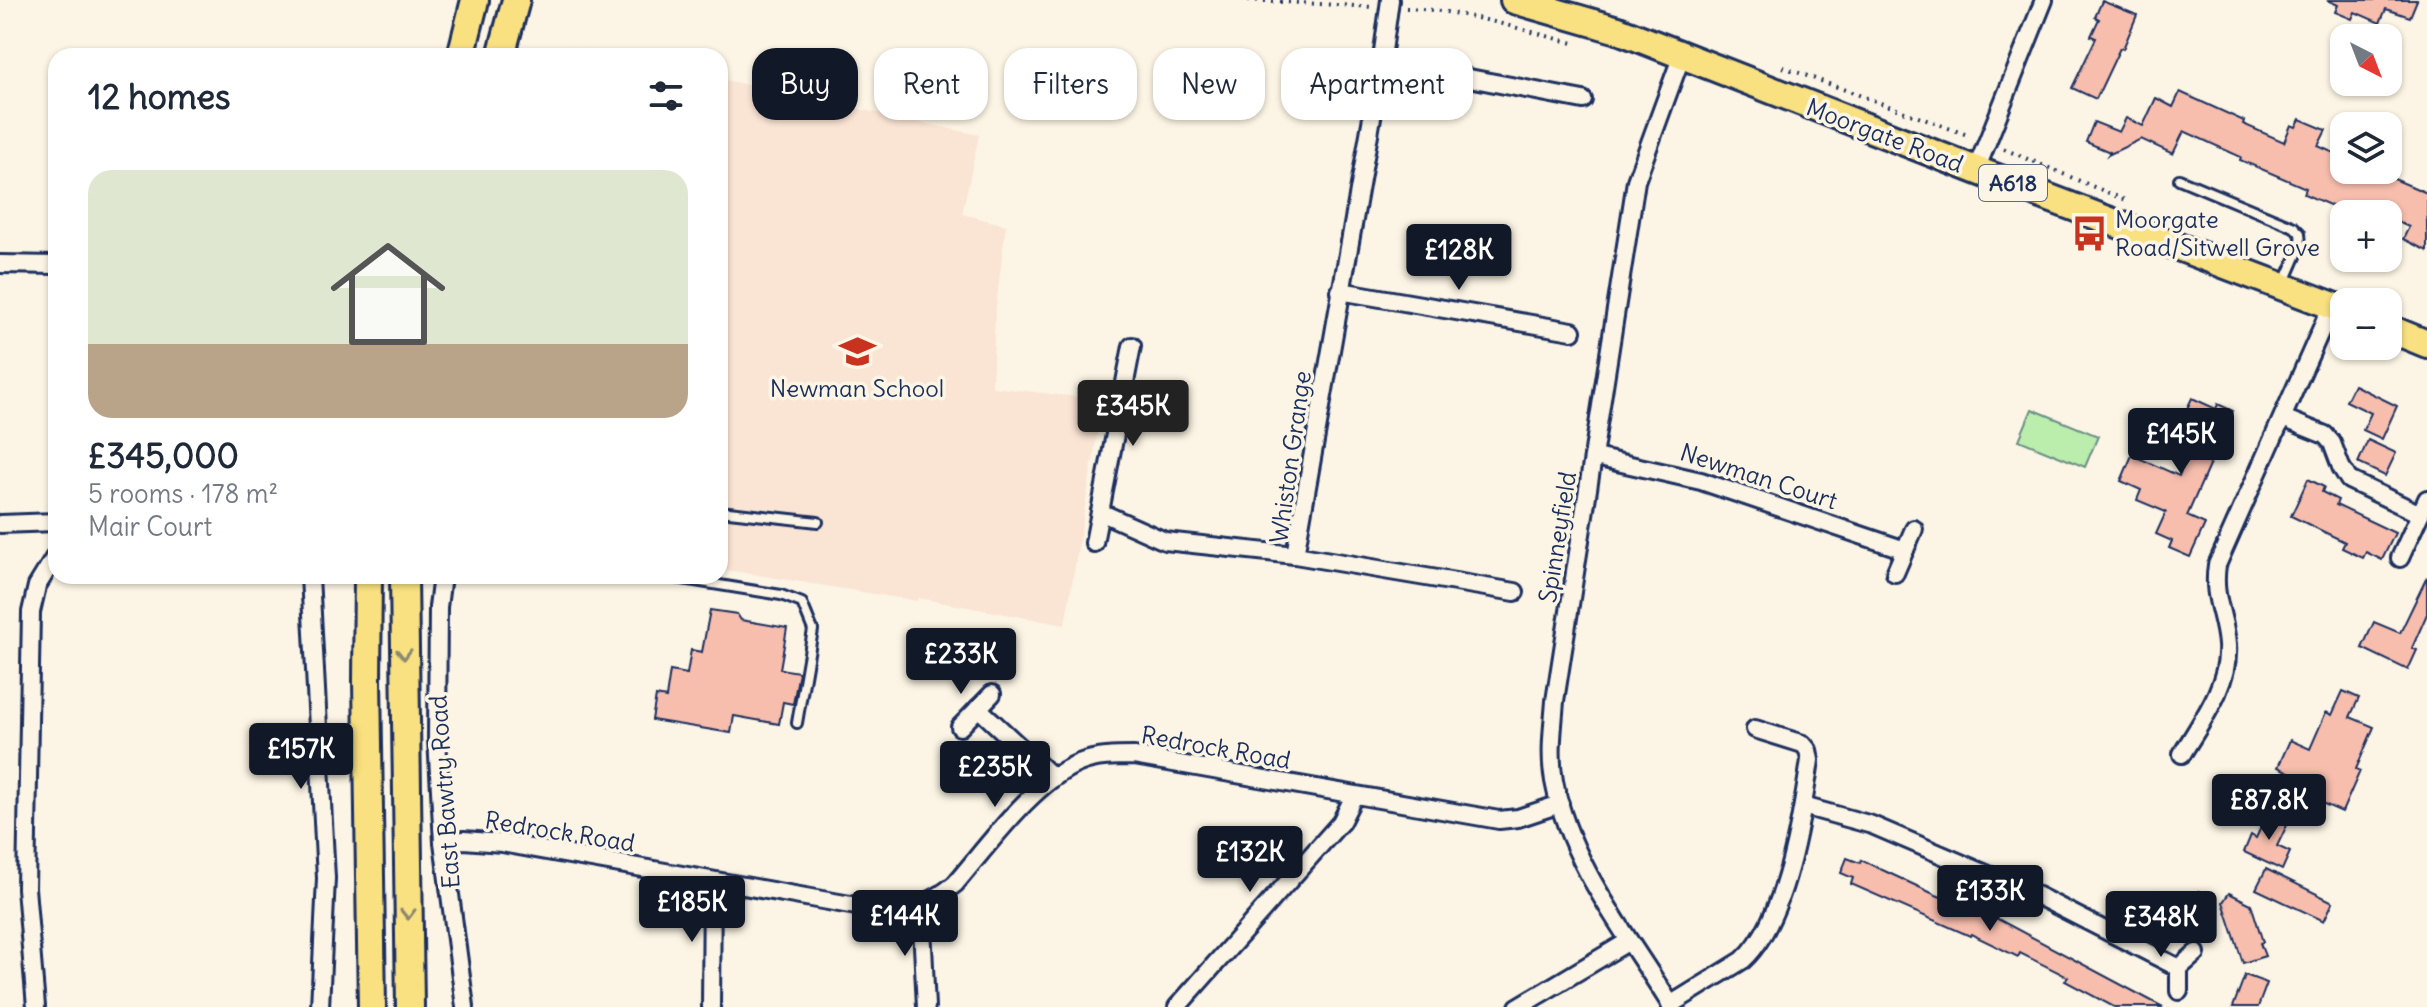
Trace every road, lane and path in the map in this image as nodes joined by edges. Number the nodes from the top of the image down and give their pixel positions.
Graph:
1 (475, 0) edge
2 (516, 0) edge
3 (1248, 0) edge
4 (1514, 0) edge
5 (2044, 0) edge
6 (1390, 4) edge
7 (1585, 46) dead end
8 (463, 48) edge
9 (503, 48) edge
10 (1384, 48) edge
11 (1682, 55) junction
12 (1473, 79) edge
13 (1583, 100) dead end
14 (1371, 120) edge
15 (1976, 170) junction
16 (2179, 179) dead end
17 (0, 264) edge
18 (48, 265) edge
19 (2283, 286) junction
20 (1340, 291) junction
21 (2330, 305) edge
22 (2330, 324) edge
23 (1572, 331) dead end
24 (2402, 334) edge
25 (2427, 344) edge
26 (1132, 346) dead end
27 (2283, 418) junction
28 (1595, 457) junction
29 (2424, 506) edge
30 (728, 512) edge
31 (1100, 512) junction
32 (48, 522) edge
33 (818, 522) dead end
34 (0, 524) edge
35 (1914, 529) dead end
36 (1094, 543) dead end
37 (1905, 550) junction
38 (1295, 555) junction
39 (2400, 558) dead end
40 (48, 568) edge
41 (1895, 573) dead end
42 (310, 584) edge
43 (368, 584) edge
44 (404, 584) edge
45 (441, 584) edge
46 (713, 584) edge
47 (1515, 592) dead end
48 (992, 694) dead end
49 (978, 708) junction
50 (797, 723) dead end
51 (960, 727) dead end
52 (1755, 729) dead end
53 (2182, 754) dead end
54 (1052, 777) junction
55 (1354, 796) junction
56 (1560, 804) junction
57 (1803, 806) junction
58 (443, 842) junction
59 (712, 881) junction
60 (921, 906) junction
61 (1629, 941) junction
62 (2196, 953) dead end
63 (2179, 968) junction
64 (2179, 991) dead end
65 (1671, 1006) edge
66 (36, 1007) edge
67 (320, 1007) edge
68 (372, 1007) edge
69 (410, 1007) edge
70 (465, 1007) edge
71 (711, 1007) edge
72 (926, 1007) edge
73 (1177, 1007) edge
74 (1518, 1007) edge

1 - 8 main road
2 - 9 main road
3 - 6 path
4 - 11 main road, Moorgate Road / A618
5 - 15 street
6 - 7 path
6 - 10 street, Whiston Grange
11 - 15 main road, Moorgate Road / A618
11 - 28 street, Spinneyfield
12 - 13 street
14 - 20 street, Whiston Grange
15 - 19 main road, Moorgate Road / A618
16 - 19 lane
17 - 18 street
19 - 21 main road, Moorgate Road / A618
20 - 23 street
20 - 38 street, Whiston Grange
22 - 27 street
24 - 25 main road
26 - 31 street
27 - 29 street
27 - 53 street
28 - 37 street, Newman Court
28 - 56 street, Spinneyfield
29 - 39 street
30 - 33 lane
31 - 36 street
31 - 38 street
32 - 34 street
35 - 37 street
37 - 41 street
38 - 47 street, Whiston Grange
40 - 66 street
42 - 67 street
43 - 68 main road
44 -> 69 main road, East Bawtry Road
45 - 58 street, East Bawtry Road
46 - 50 lane
48 - 49 street
49 - 51 street
49 - 54 street
52 - 57 street
54 - 55 street, Redrock Road
54 - 60 street, Redrock Road
55 - 56 street, Redrock Road
55 - 73 street
56 - 61 street, Spinneyfield
57 - 63 street
57 - 65 street
58 - 59 street, Redrock Road
58 - 70 street, East Bawtry Road
59 - 60 street, Redrock Road
59 - 71 street
60 - 72 street
61 - 65 street, Spinneyfield
61 - 74 street
62 - 63 street
63 - 64 street

